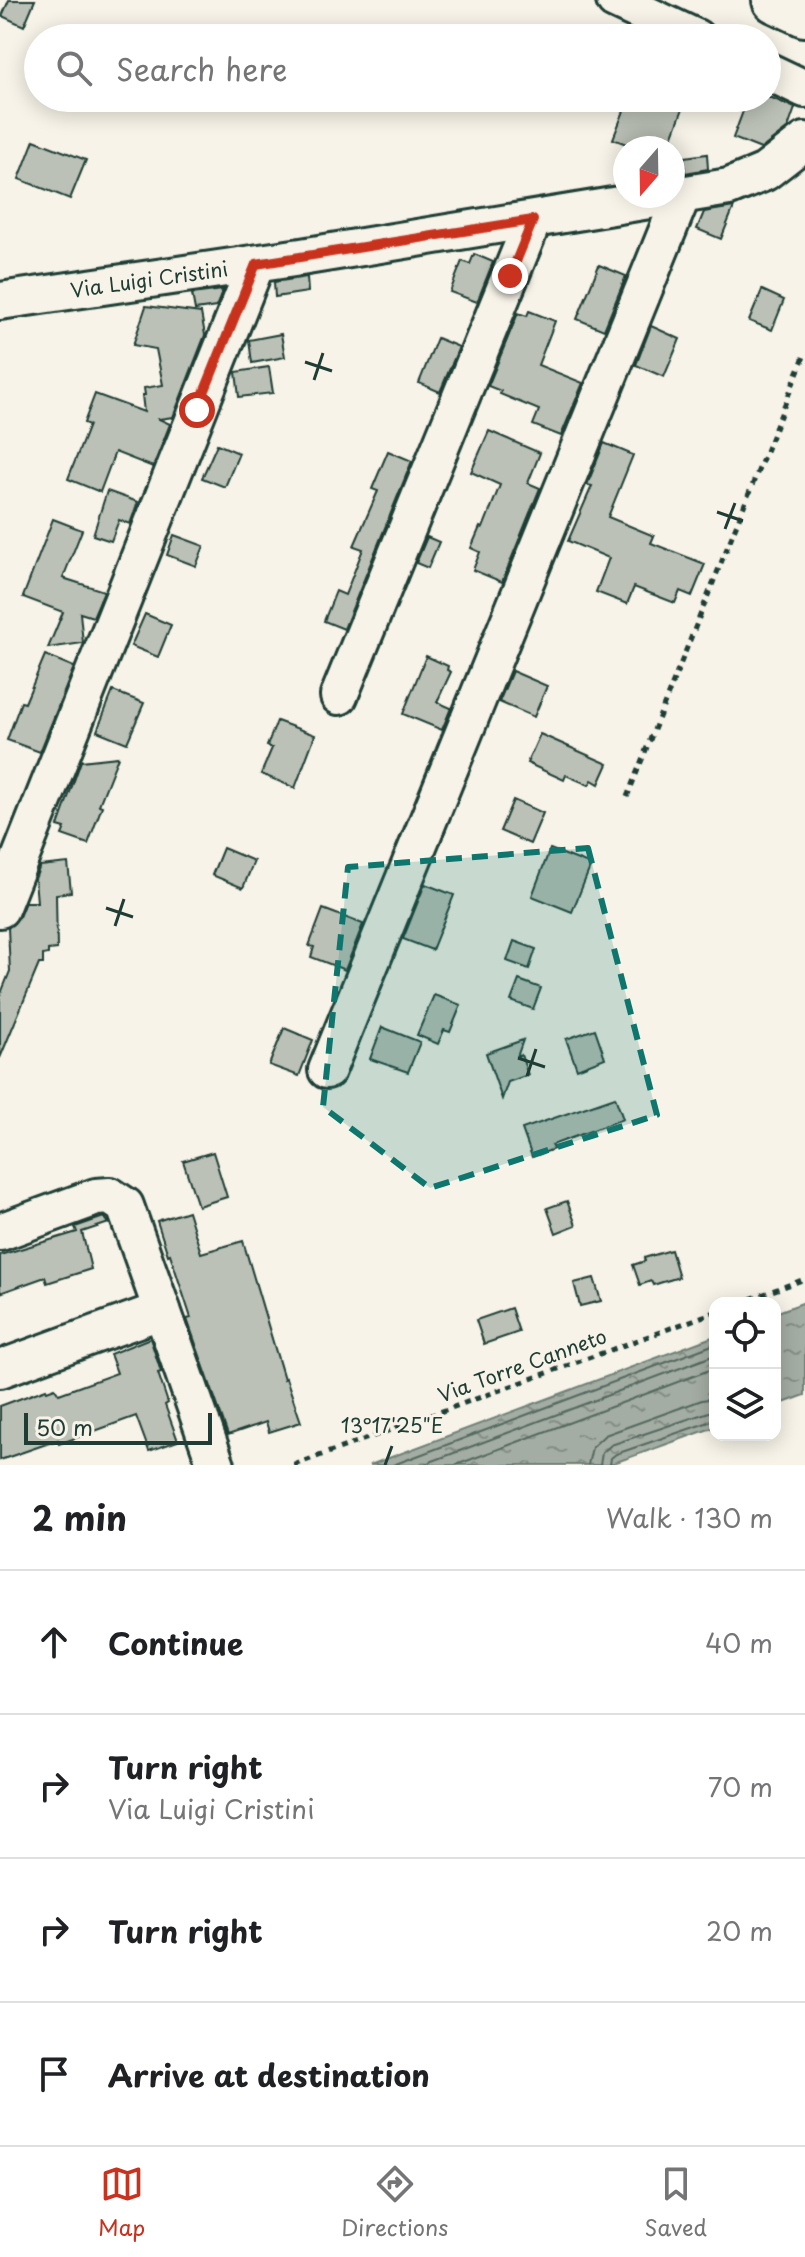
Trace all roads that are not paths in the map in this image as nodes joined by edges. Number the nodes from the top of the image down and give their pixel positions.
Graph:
1 (615, 0) edge
2 (775, 0) edge
3 (805, 14) edge
4 (666, 24) edge
5 (781, 78) edge
6 (805, 89) edge
7 (805, 141) edge
8 (685, 194) edge
9 (613, 207) edge
10 (677, 208) edge
11 (533, 220) junction
12 (256, 264) junction
13 (0, 301) edge
14 (339, 696) dead end
15 (0, 909) edge
16 (327, 1070) dead end
17 (0, 1232) edge
18 (162, 1310) junction
19 (0, 1369) edge
20 (216, 1465) edge

1 - 4 street
2 - 3 main road
5 - 6 street
7 - 8 street, Via Luigi Cristini
9 - 11 street, Via Luigi Cristini
10 - 16 street
11 - 12 street, Via Luigi Cristini
11 - 14 street
12 - 13 street, Via Luigi Cristini
12 - 15 street
17 - 18 street
18 - 19 street
18 - 20 street

